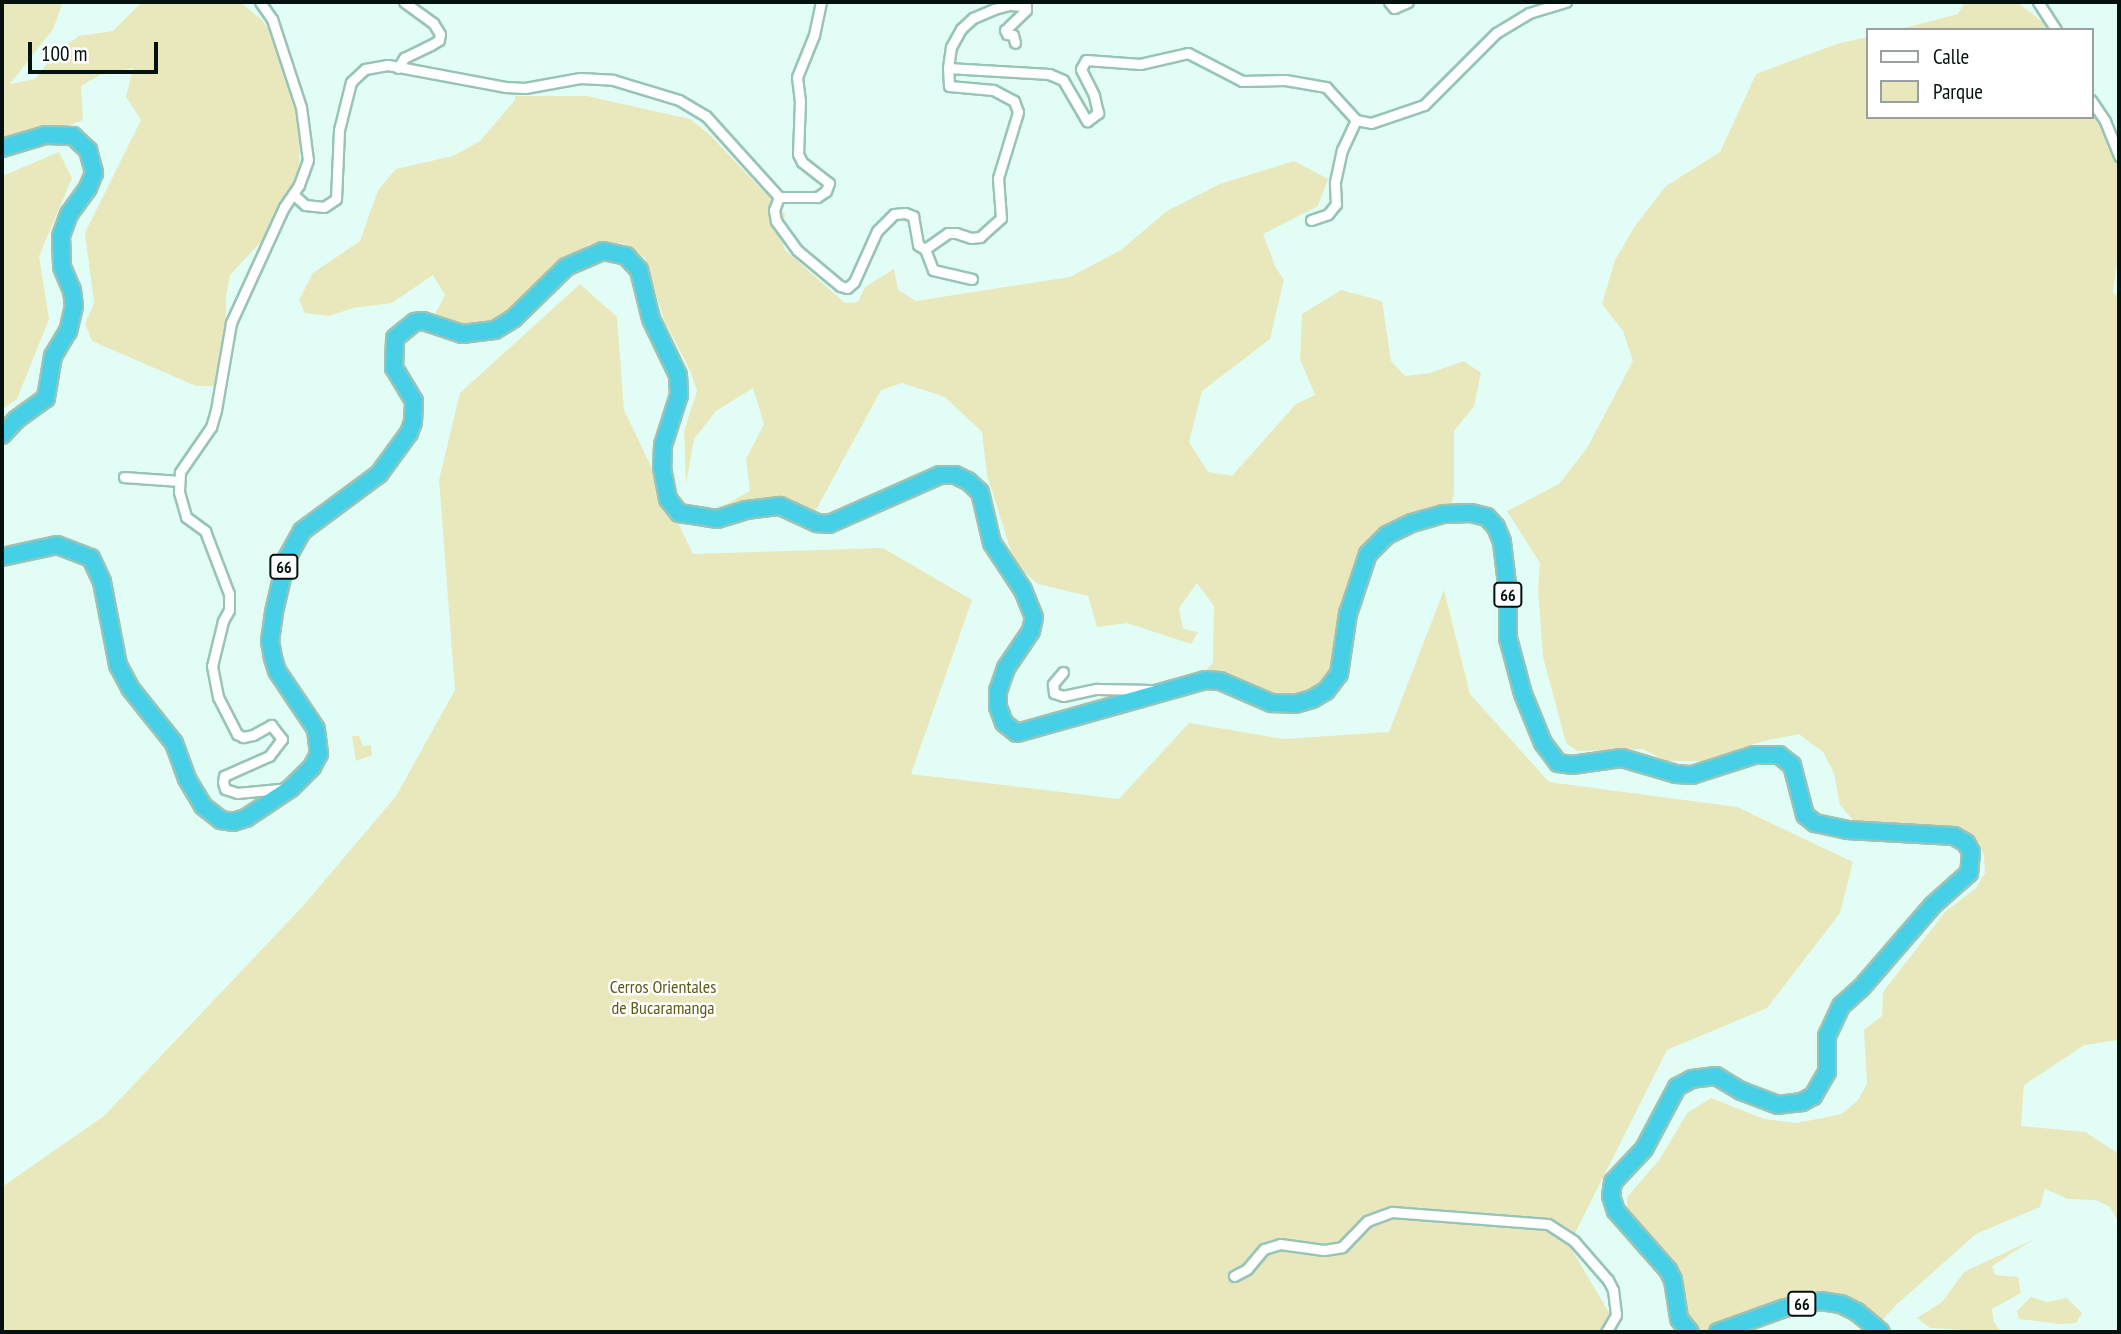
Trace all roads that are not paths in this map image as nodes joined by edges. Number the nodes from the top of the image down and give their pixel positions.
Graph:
1 (260, 2) edge
2 (404, 2) edge
3 (821, 2) edge
4 (1389, 2) edge
5 (1408, 2) edge
6 (1566, 2) edge
7 (2038, 2) edge
8 (2055, 28) edge
9 (1015, 43) dead end
10 (398, 68) junction
11 (948, 68) junction
12 (2093, 103) edge
13 (1356, 120) junction
14 (2, 148) edge
15 (2119, 156) edge
16 (294, 195) junction
17 (779, 197) junction
18 (1311, 220) dead end
19 (925, 249) junction
20 (972, 279) dead end
21 (2, 435) edge
22 (124, 477) dead end
23 (179, 481) junction
24 (2, 557) edge
25 (1063, 672) dead end
26 (1167, 690) junction
27 (291, 788) junction
28 (1234, 1276) dead end
29 (1687, 1331) edge
30 (1606, 1332) edge
31 (1718, 1332) edge
32 (1881, 1332) edge

1 - 16 street
2 - 10 street
3 - 17 street
4 - 5 street
6 - 13 street
7 - 8 street
9 - 11 street
10 - 16 street
10 - 17 street
11 - 13 street
11 - 19 street
12 - 15 street
13 - 18 street
14 - 21 highway
16 - 23 street
17 - 19 street
19 - 20 street
22 - 23 street
23 - 27 street
24 - 27 highway, 66
25 - 26 street
26 - 27 highway, 66
26 - 29 highway, 66
28 - 30 street
31 - 32 highway, 66

